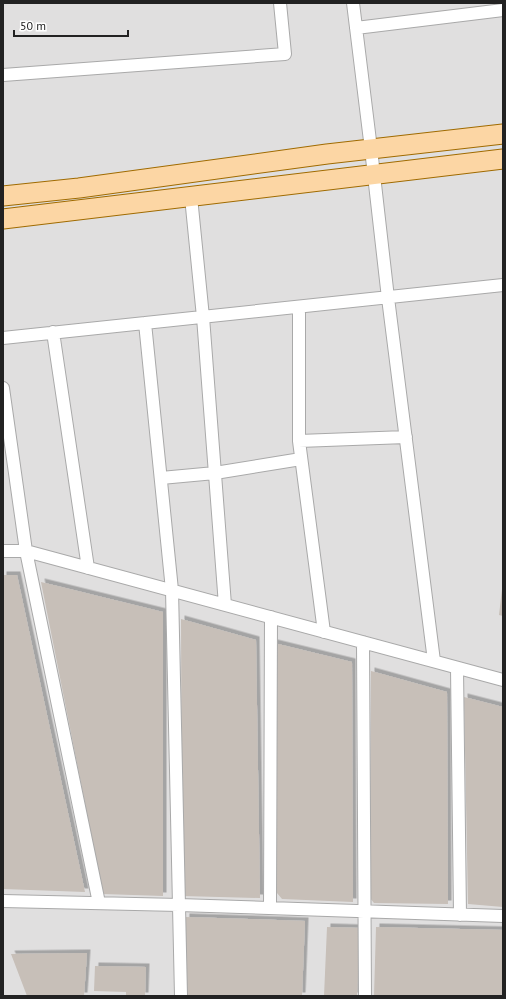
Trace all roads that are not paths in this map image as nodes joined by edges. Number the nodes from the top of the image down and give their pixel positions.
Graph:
1 (280, 3) edge
2 (353, 3) edge
3 (503, 10) edge
4 (356, 28) junction
5 (3, 75) edge
6 (503, 134) edge
7 (371, 149) junction
8 (503, 159) edge
9 (374, 174) junction
10 (3, 196) edge
11 (191, 197) junction
12 (3, 199) edge
13 (4, 219) edge
14 (503, 285) edge
15 (388, 298) junction
16 (299, 307) junction
17 (203, 317) junction
18 (145, 323) junction
19 (53, 332) junction
20 (3, 338) edge
21 (3, 388) edge
22 (406, 437) junction
23 (299, 441) junction
24 (302, 459) junction
25 (215, 473) junction
26 (161, 478) junction
27 (3, 551) edge
28 (26, 551) junction
29 (88, 568) junction
30 (172, 590) junction
31 (225, 605) junction
32 (271, 617) junction
33 (324, 632) junction
34 (363, 642) junction
35 (434, 661) junction
36 (457, 668) junction
37 (503, 680) edge
38 (3, 901) edge
39 (99, 903) junction
40 (179, 905) junction
41 (270, 908) junction
42 (365, 912) junction
43 (460, 915) junction
44 (503, 916) edge
45 (181, 996) edge
46 (365, 996) edge

1 - 5 street
2 - 4 street
3 - 4 street
4 - 7 street
6 - 7 main road
7 - 9 street
7 - 10 main road
8 - 9 main road
9 - 11 main road
9 - 15 street
11 - 13 main road
11 - 17 street
12 - 13 street
14 - 15 street
15 - 16 street
15 - 22 street
16 - 17 street
16 - 23 street
17 - 18 street
17 - 25 street
18 - 19 street
18 - 26 street
19 - 20 street
19 - 29 street
21 - 28 street
22 - 23 street
22 - 35 street
23 - 24 street
24 - 25 street
24 - 33 street
25 - 26 street
25 - 31 street
26 - 30 street
27 - 28 street
28 - 29 street
28 - 39 street
29 - 30 street
30 - 31 street
30 - 40 street
31 - 32 street
32 - 33 street
32 - 41 street
33 - 34 street
34 - 35 street
34 - 42 street
35 - 36 street
36 - 37 street
36 - 43 street
38 - 39 street
39 - 40 street
40 - 41 street
40 - 45 street
41 - 42 street
42 - 43 street
42 - 46 street
43 - 44 street

